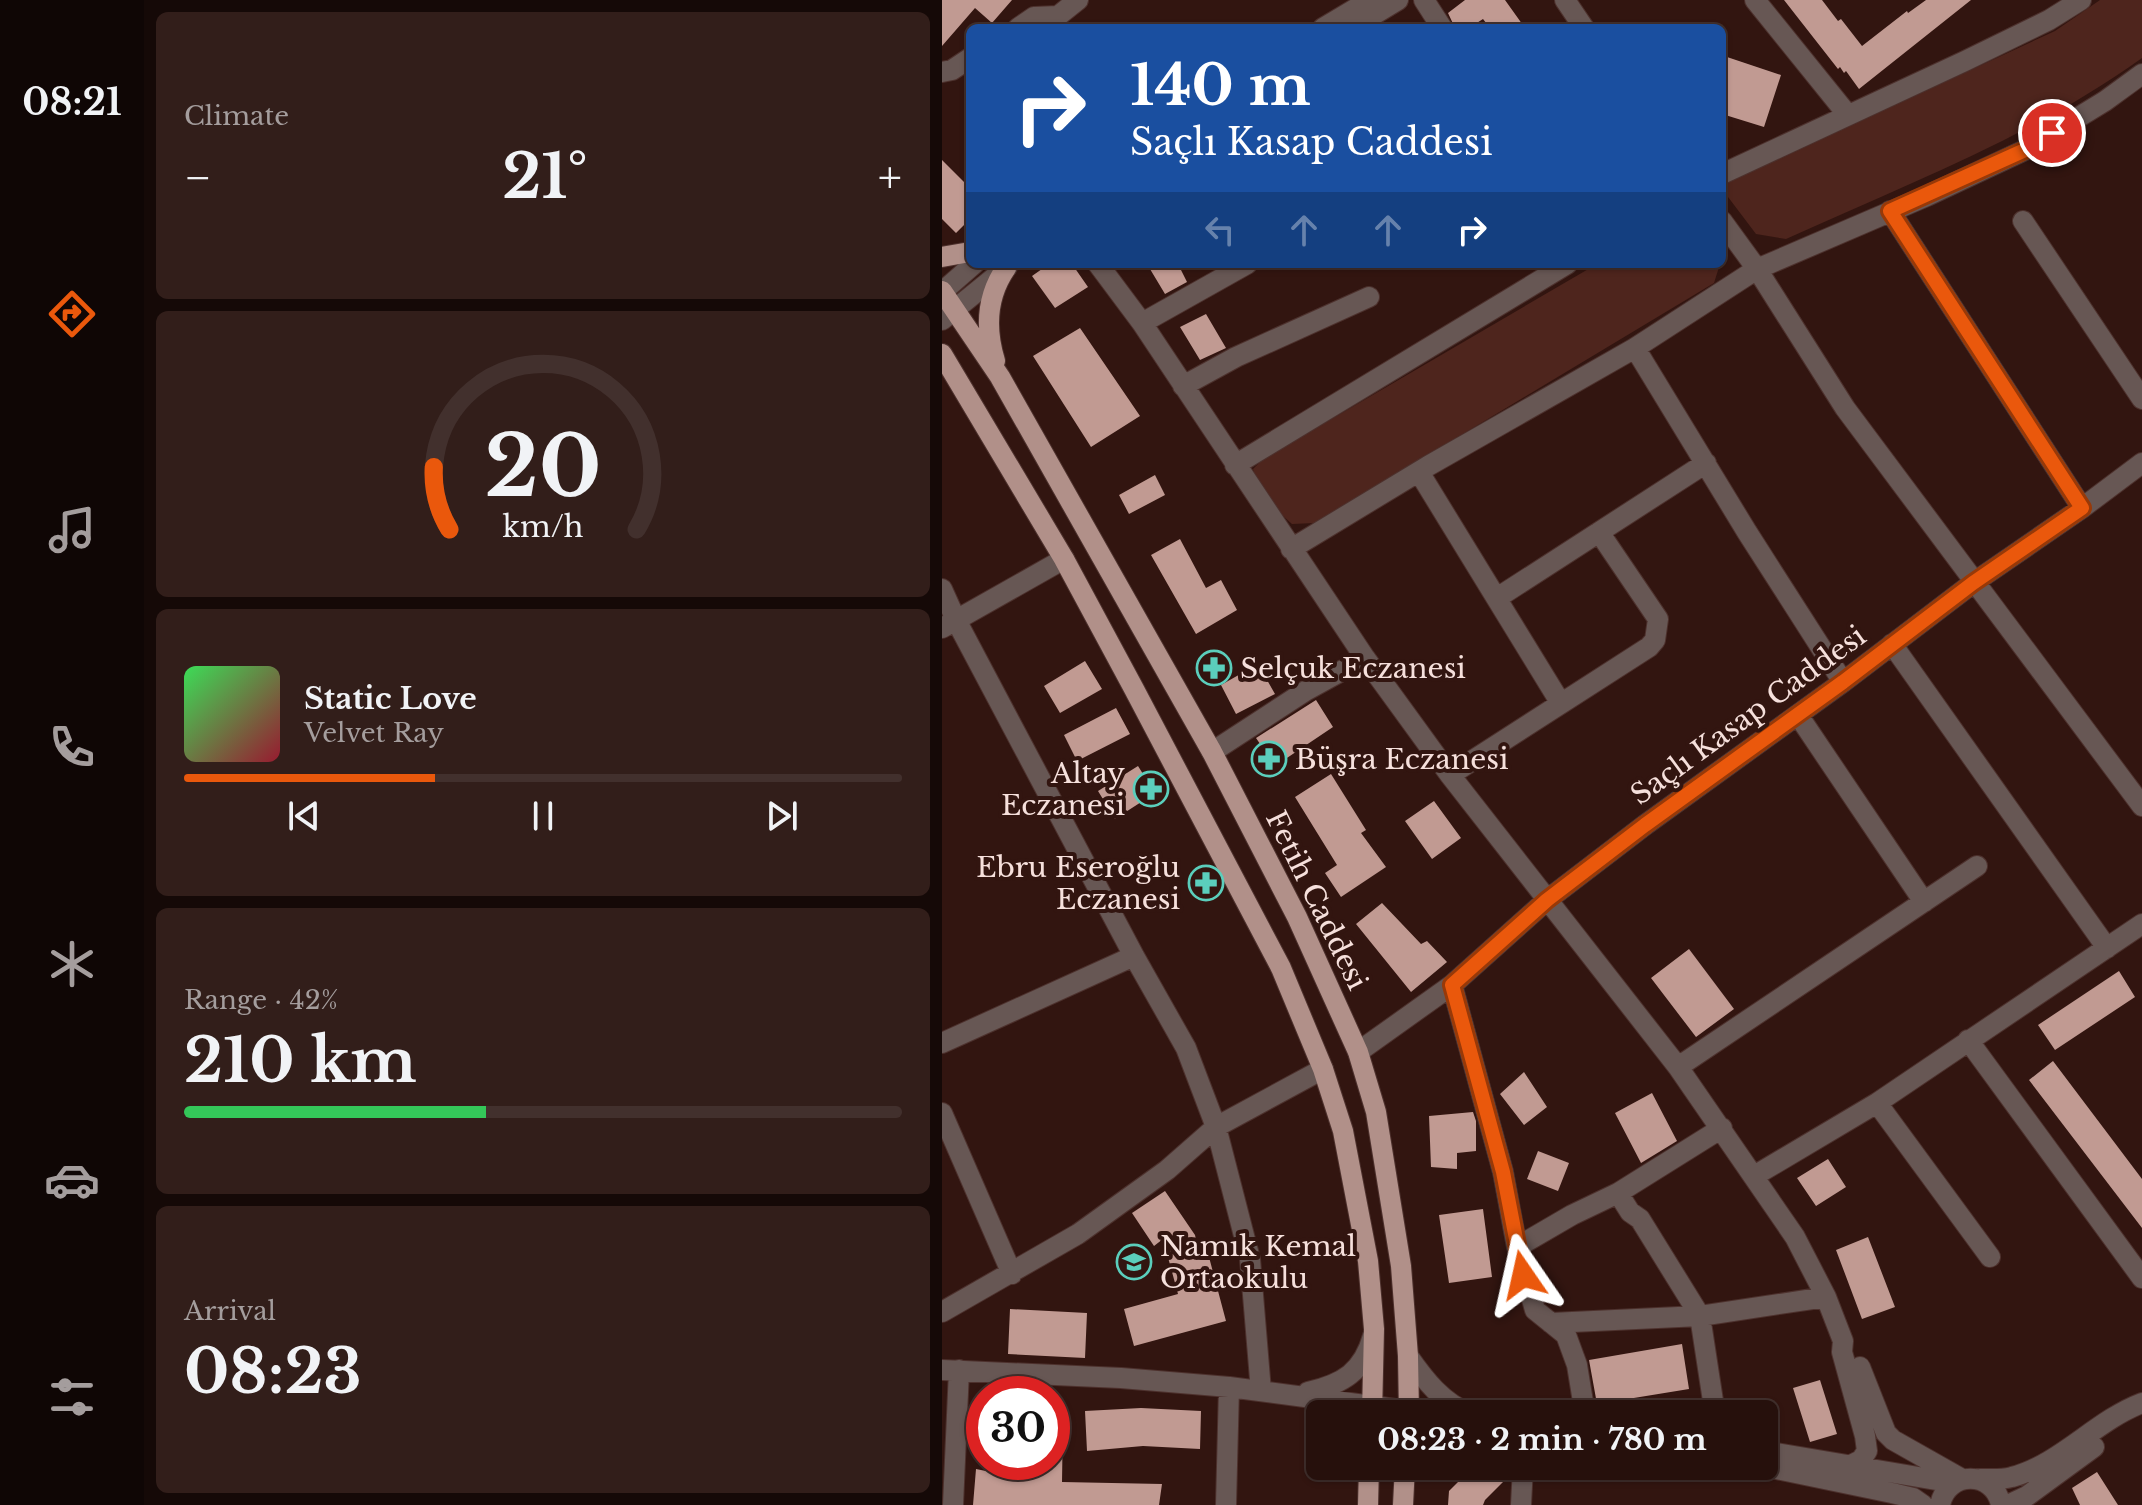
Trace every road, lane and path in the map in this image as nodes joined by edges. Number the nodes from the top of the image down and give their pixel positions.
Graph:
1 (1078, 0) edge
2 (1370, 0) edge
3 (1398, 0) edge
4 (1424, 0) edge
5 (1565, 0) edge
6 (1755, 0) edge
7 (2081, 0) edge
8 (1065, 22) edge
9 (1024, 24) edge
10 (1330, 24) edge
11 (1359, 24) edge
12 (1439, 24) edge
13 (1581, 24) edge
14 (966, 61) edge
15 (942, 72) edge
16 (2142, 74) edge
17 (1847, 114) junction
18 (1726, 172) edge
19 (1890, 211) junction
20 (2023, 221) dead end
21 (1726, 226) edge
22 (966, 253) edge
23 (942, 257) edge
24 (969, 268) edge
25 (1006, 268) edge
26 (1006, 268) edge
27 (1101, 268) edge
28 (1240, 268) edge
29 (1560, 268) edge
30 (1757, 269) junction
31 (942, 291) edge
32 (1369, 297) dead end
33 (949, 315) edge
34 (1142, 323) junction
35 (1635, 348) junction
36 (942, 354) edge
37 (942, 374) edge
38 (1000, 377) junction
39 (1183, 386) junction
40 (2142, 399) edge
41 (971, 402) junction
42 (1706, 463) junction
43 (2142, 463) edge
44 (1235, 465) junction
45 (1419, 472) junction
46 (2082, 508) junction
47 (1599, 532) junction
48 (1291, 549) junction
49 (1064, 559) junction
50 (1973, 583) junction
51 (942, 589) edge
52 (1497, 598) junction
53 (949, 624) edge
54 (1892, 644) junction
55 (1365, 658) junction
56 (1843, 682) junction
57 (1560, 702) junction
58 (1798, 715) junction
59 (1212, 752) junction
60 (1450, 775) junction
61 (2142, 806) edge
62 (1977, 866) dead end
63 (1547, 900) junction
64 (1924, 902) junction
65 (2142, 924) edge
66 (2107, 948) junction
67 (1134, 956) junction
68 (1452, 985) junction
69 (1968, 1040) junction
70 (942, 1043) edge
71 (1358, 1052) junction
72 (1678, 1067) junction
73 (1323, 1069) junction
74 (1877, 1103) junction
75 (942, 1113) edge
76 (1216, 1127) junction
77 (1722, 1128) junction
78 (1754, 1176) junction
79 (1618, 1193) junction
80 (1517, 1247) junction
81 (1990, 1257) dead end
82 (1012, 1274) junction
83 (2142, 1278) edge
84 (1826, 1297) junction
85 (942, 1312) edge
86 (1700, 1316) junction
87 (1551, 1323) junction
88 (1374, 1329) junction
89 (1843, 1341) junction
90 (1408, 1356) junction
91 (950, 1370) edge
92 (1229, 1387) junction
93 (1261, 1391) junction
94 (1297, 1395) junction
95 (1322, 1400) edge
96 (1372, 1400) edge
97 (1409, 1400) edge
98 (1448, 1400) edge
99 (1583, 1400) edge
100 (1713, 1400) edge
101 (1306, 1403) edge
102 (2142, 1404) edge
103 (1778, 1453) edge
104 (1851, 1465) junction
105 (1778, 1469) edge
106 (1363, 1480) edge
107 (1368, 1480) edge
108 (1522, 1480) edge
109 (1965, 1480) junction
110 (953, 1505) edge
111 (1226, 1505) edge
112 (1367, 1505) edge
113 (1521, 1505) edge
114 (1923, 1505) edge
115 (1940, 1505) edge
116 (2001, 1505) edge
117 (2008, 1505) edge

1 - 8 street
2 - 10 street
3 - 11 street
4 - 12 street
5 - 13 street
6 - 17 street
7 - 17 street
8 - 9 street
14 - 15 street
16 - 19 street
17 - 18 street
19 - 30 street
19 - 46 street
20 - 40 street
21 - 30 street
22 - 23 main road
24 - 31 street
25 - 33 street
26 - 38 main road
27 - 34 street
28 - 34 street
29 - 44 street
30 - 35 street
30 - 50 street
31 - 33 main road, Fetih Caddesi
32 - 39 street
33 - 38 main road, Fetih Caddesi
34 - 39 street
35 - 42 street
35 - 45 street
36 - 41 main road
37 - 41 main road
38 - 59 main road, Fetih Caddesi
39 - 44 street
41 - 49 main road
42 - 47 street
42 - 56 street
43 - 46 street, Saçlı Kasap Caddesi
44 - 48 street
45 - 48 street
45 - 52 street
46 - 50 street, Saçlı Kasap Caddesi
47 - 52 street
47 - 57 street
48 - 55 street
49 - 53 street
49 - 73 main road
50 - 54 street, Saçlı Kasap Caddesi
50 - 61 street
51 - 53 street
52 - 57 street
53 - 67 street
54 - 56 street, Saçlı Kasap Caddesi
54 - 66 street
55 - 59 street
55 - 60 street
56 - 58 street, Saçlı Kasap Caddesi
57 - 60 street
58 - 63 street, Saçlı Kasap Caddesi
58 - 64 street
59 - 71 main road, Fetih Caddesi
60 - 63 street
62 - 64 street
63 - 68 street, Saçlı Kasap Caddesi
63 - 72 street
64 - 72 street
65 - 66 street
66 - 69 street
67 - 70 street
67 - 76 street
68 - 71 street, Saçlı Kasap Caddesi
68 - 80 street
69 - 74 street
69 - 83 street
71 - 90 main road, Fetih Caddesi
72 - 77 street
73 - 76 street
73 - 88 main road
74 - 78 street
74 - 81 street
75 - 82 street
76 - 82 street
76 - 93 street
77 - 78 street
77 - 79 street
78 - 84 street
79 - 80 street
79 - 86 street
80 - 87 street
82 - 85 street
84 - 86 street
84 - 89 street
86 - 87 street
86 - 100 street
87 - 99 street
88 - 94 street
88 - 96 main road
89 - 104 street
89 - 109 street
90 - 97 main road, Fetih Caddesi
90 - 98 street
91 - 92 street
91 - 110 street
92 - 93 street
92 - 111 street
93 - 94 street
94 - 95 street
94 - 101 street
102 - 109 street
102 - 117 street
103 - 104 street
104 - 109 street
105 - 114 street
106 - 112 street
107 - 112 main road
108 - 113 street
109 - 115 street
109 - 116 street

